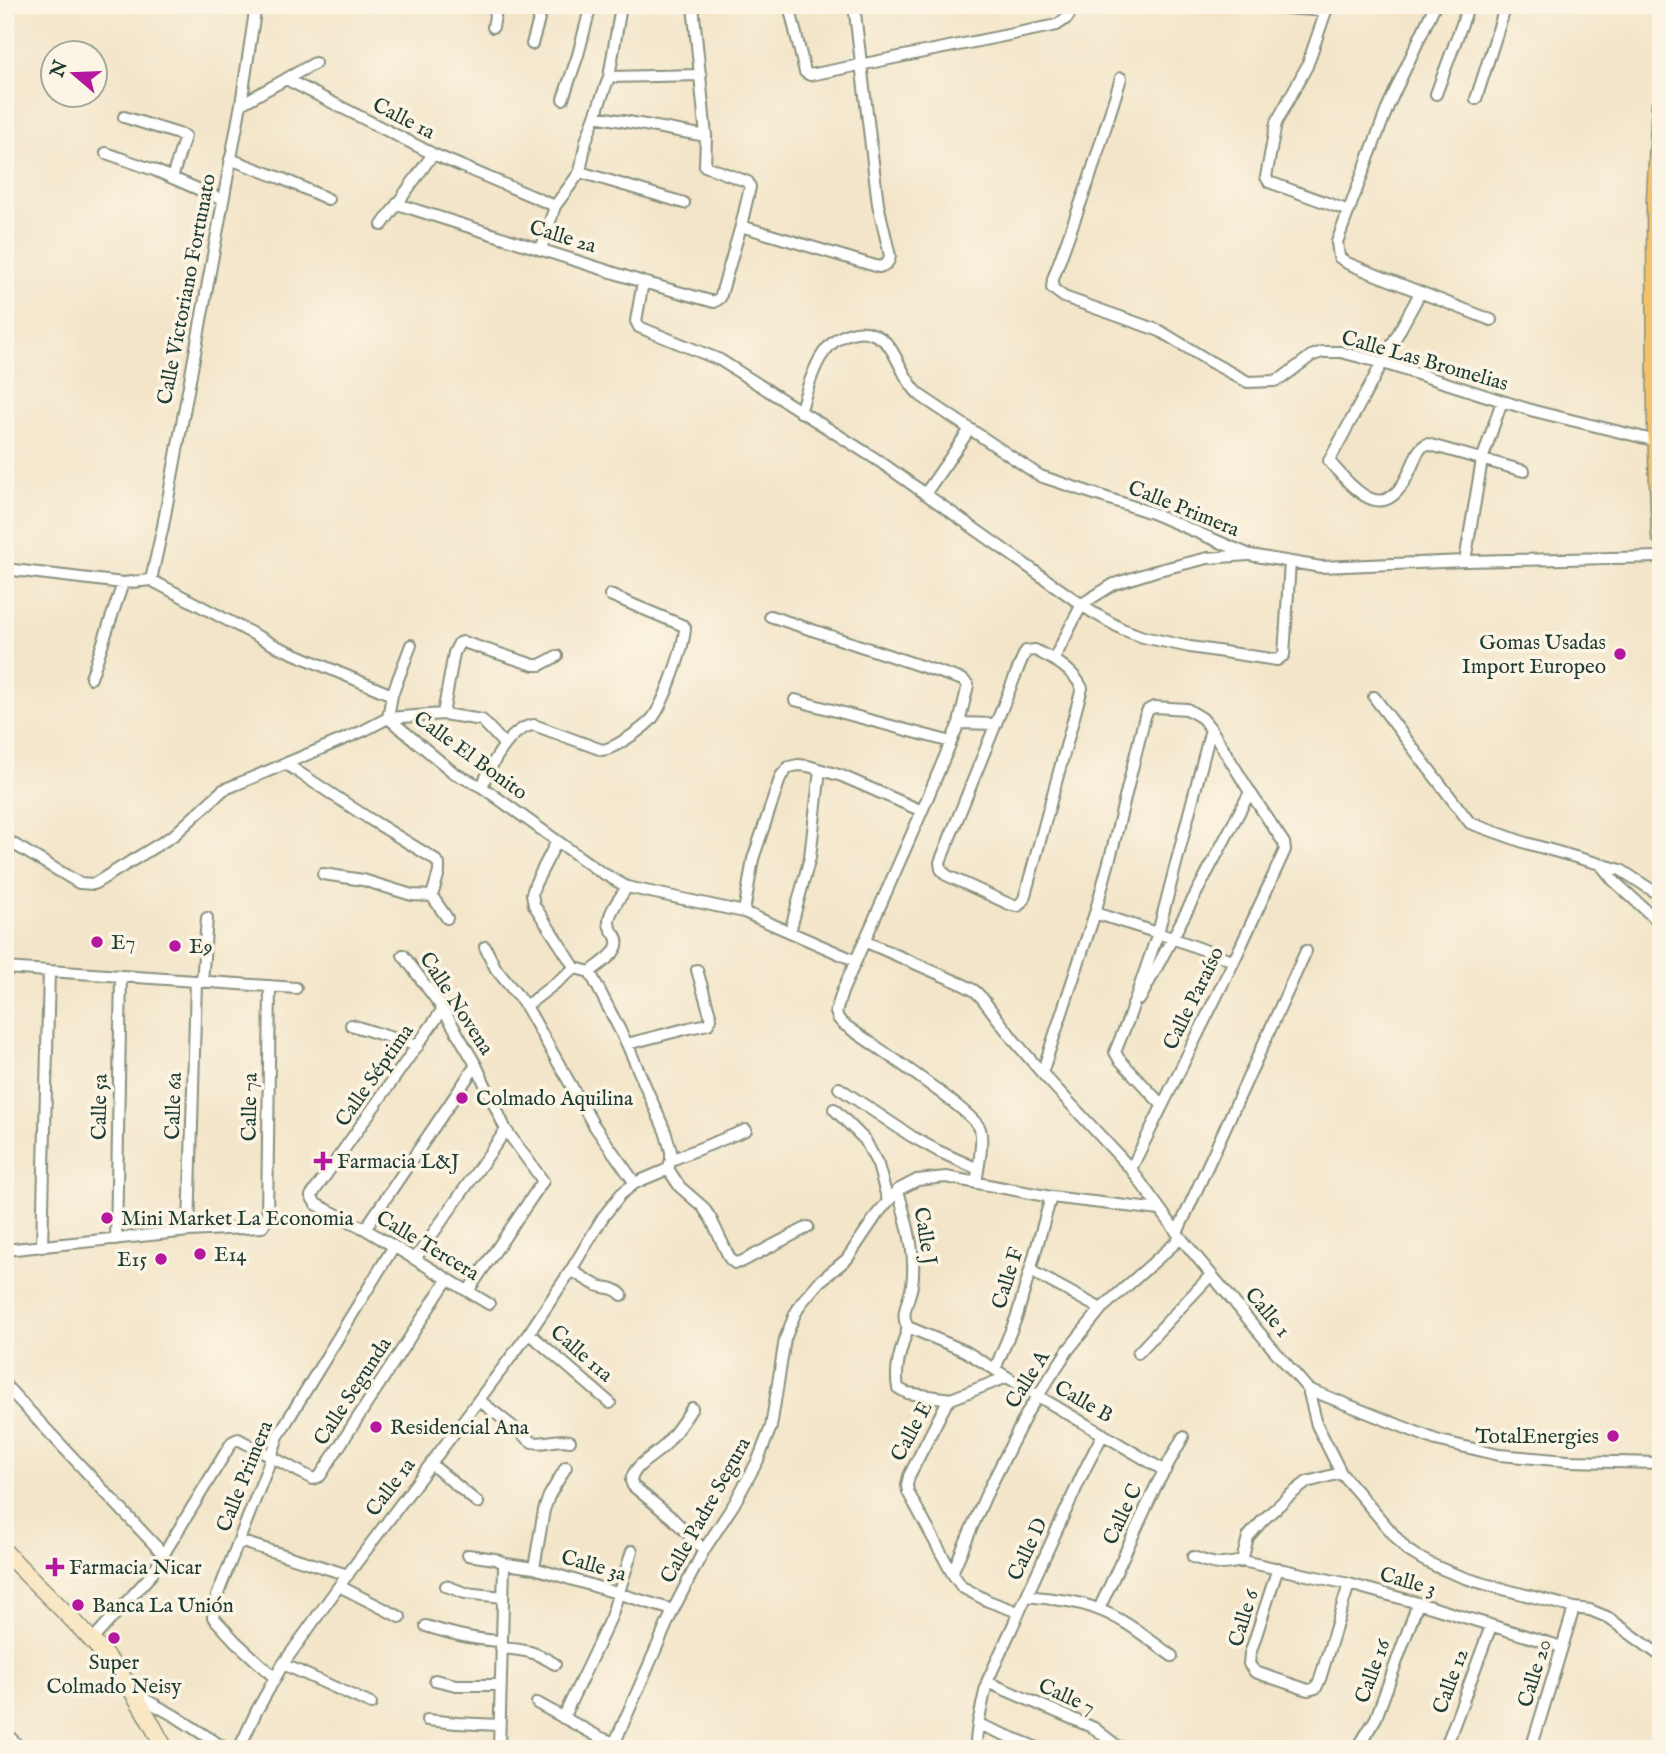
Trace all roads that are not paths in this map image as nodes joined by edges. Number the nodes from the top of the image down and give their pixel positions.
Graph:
1 (257, 5) edge
2 (497, 5) edge
3 (543, 5) edge
4 (591, 5) edge
5 (694, 5) edge
6 (789, 5) edge
7 (854, 5) edge
8 (1075, 5) edge
9 (1246, 5) edge
10 (1435, 5) edge
11 (1469, 5) edge
12 (1506, 5) edge
13 (617, 6) edge
14 (1329, 8) edge
15 (493, 27) dead end
16 (532, 44) dead end
17 (315, 63) dead end
18 (862, 64) junction
19 (701, 75) junction
20 (609, 77) junction
21 (1122, 78) dead end
22 (286, 79) junction
23 (1436, 94) dead end
24 (563, 99) dead end
25 (1476, 99) dead end
26 (241, 104) junction
27 (1661, 104) edge
28 (595, 116) junction
29 (124, 117) dead end
30 (706, 135) junction
31 (106, 153) dead end
32 (433, 154) junction
33 (230, 159) junction
34 (580, 172) junction
35 (172, 178) junction
36 (328, 199) dead end
37 (223, 200) junction
38 (684, 203) dead end
39 (397, 204) junction
40 (555, 206) junction
41 (1349, 211) junction
42 (382, 225) dead end
43 (741, 226) junction
44 (541, 250) junction
45 (643, 282) junction
46 (1420, 293) junction
47 (1492, 320) dead end
48 (1383, 363) junction
49 (1502, 401) junction
50 (800, 412) junction
51 (970, 429) junction
52 (1659, 442) edge
53 (1482, 460) junction
54 (1524, 471) dead end
55 (925, 494) junction
56 (1661, 536) edge
57 (1251, 555) junction
58 (1661, 556) edge
59 (1465, 561) junction
60 (1290, 562) junction
61 (5, 569) edge
62 (151, 580) junction
63 (123, 583) junction
64 (610, 594) dead end
65 (1082, 604) junction
66 (770, 616) dead end
67 (411, 645) dead end
68 (557, 656) dead end
69 (1054, 659) junction
70 (90, 678) dead end
71 (392, 695) junction
72 (1374, 697) dead end
73 (795, 699) dead end
74 (443, 713) junction
75 (388, 718) junction
76 (959, 723) junction
77 (996, 724) junction
78 (1211, 729) junction
79 (951, 742) junction
80 (505, 746) junction
81 (286, 764) junction
82 (820, 770) junction
83 (482, 787) junction
84 (1250, 792) junction
85 (922, 811) junction
86 (5, 839) edge
87 (557, 841) junction
88 (1601, 865) junction
89 (323, 874) dead end
90 (627, 887) junction
91 (432, 896) junction
92 (1661, 896) edge
93 (744, 912) junction
94 (1095, 913) junction
95 (207, 918) dead end
96 (447, 918) dead end
97 (1661, 924) edge
98 (790, 932) junction
99 (1158, 933) junction
100 (1174, 938) junction
101 (864, 941) junction
102 (485, 947) dead end
103 (1306, 951) dead end
104 (403, 955) dead end
105 (856, 961) junction
106 (1234, 961) junction
107 (5, 968) edge
108 (575, 968) junction
109 (697, 970) dead end
110 (49, 971) junction
111 (590, 972) junction
112 (121, 976) junction
113 (199, 981) junction
114 (270, 986) junction
115 (296, 988) dead end
116 (526, 1006) junction
117 (443, 1009) junction
118 (1128, 1020) junction
119 (351, 1025) dead end
120 (627, 1044) junction
121 (418, 1046) junction
122 (476, 1065) junction
123 (1042, 1073) junction
124 (839, 1088) dead end
125 (1162, 1105) junction
126 (834, 1109) dead end
127 (506, 1130) junction
128 (746, 1130) dead end
129 (669, 1165) junction
130 (978, 1169) junction
131 (1130, 1170) junction
132 (635, 1183) junction
133 (976, 1183) junction
134 (898, 1190) junction
135 (311, 1196) joint
136 (1051, 1197) junction
137 (888, 1201) junction
138 (1160, 1210) junction
139 (808, 1227) dead end
140 (365, 1229) junction
141 (189, 1231) junction
142 (1179, 1235) junction
143 (116, 1239) junction
144 (394, 1246) junction
145 (42, 1247) junction
146 (5, 1250) edge
147 (415, 1259) junction
148 (571, 1269) junction
149 (1031, 1272) junction
150 (1211, 1275) junction
151 (447, 1280) junction
152 (468, 1291) junction
153 (622, 1295) dead end
154 (489, 1304) dead end
155 (1101, 1309) junction
156 (908, 1327) junction
157 (529, 1334) junction
158 (1138, 1353) dead end
159 (995, 1369) junction
160 (1007, 1377) junction
161 (5, 1385) edge
162 (1308, 1389) junction
163 (1038, 1396) junction
164 (951, 1399) junction
165 (479, 1400) junction
166 (610, 1403) dead end
167 (692, 1408) dead end
168 (1103, 1434) junction
169 (1183, 1437) dead end
170 (570, 1441) dead end
171 (271, 1455) junction
172 (431, 1464) junction
173 (1661, 1464) edge
174 (566, 1467) dead end
175 (1165, 1471) junction
176 (1341, 1473) junction
177 (478, 1503) dead end
178 (239, 1541) junction
179 (704, 1550) junction
180 (632, 1551) dead end
181 (5, 1552) edge
182 (164, 1555) junction
183 (468, 1555) dead end
184 (1193, 1557) dead end
185 (1242, 1561) junction
186 (505, 1565) junction
187 (534, 1568) junction
188 (1278, 1569) junction
189 (952, 1573) junction
190 (348, 1575) junction
191 (1349, 1584) junction
192 (339, 1586) junction
193 (446, 1586) dead end
194 (620, 1593) junction
195 (1027, 1596) junction
196 (503, 1597) junction
197 (1418, 1603) junction
198 (1574, 1608) junction
199 (1099, 1609) junction
200 (673, 1610) junction
201 (1018, 1612) junction
202 (400, 1617) dead end
203 (426, 1626) dead end
204 (1490, 1626) junction
205 (92, 1640) junction
206 (501, 1645) junction
207 (1562, 1647) junction
208 (1172, 1656) dead end
209 (1661, 1656) edge
210 (284, 1664) junction
211 (555, 1664) dead end
212 (275, 1678) junction
213 (435, 1680) dead end
214 (987, 1682) junction
215 (500, 1685) junction
216 (135, 1694) junction
217 (537, 1703) dead end
218 (371, 1704) dead end
219 (563, 1718) junction
220 (427, 1720) dead end
221 (978, 1724) junction
222 (499, 1725) junction
223 (5, 1732) edge
224 (1102, 1735) junction
225 (614, 1746) edge
226 (21, 1749) edge
227 (165, 1749) edge
228 (226, 1749) edge
229 (239, 1749) edge
230 (499, 1749) edge
231 (975, 1749) edge
232 (1040, 1749) edge
233 (1098, 1749) edge
234 (1128, 1749) edge
235 (1357, 1749) edge
236 (1445, 1749) edge
237 (1531, 1749) edge

1 - 26 street, Calle Victoriano Fortunato
2 - 15 street
3 - 16 street
4 - 24 street
5 - 19 street
6 - 18 street
7 - 18 street
8 - 18 street
9 - 14 street
10 - 41 street
11 - 23 street
12 - 25 street
13 - 20 street
14 - 41 street
17 - 22 street
18 - 43 street
19 - 20 street
19 - 30 street
20 - 28 street
21 - 48 street, Calle Las Bromelias
22 - 26 street
22 - 32 street, Calle 1a
26 - 33 street, Calle Victoriano Fortunato
27 - 52 main road
28 - 30 street
28 - 34 street
29 - 35 street
30 - 43 street
31 - 35 street
32 - 39 street
32 - 40 street, Calle 1a
33 - 36 street
33 - 37 street, Calle Victoriano Fortunato
34 - 38 street
34 - 40 street
35 - 37 street
37 - 62 street, Calle Victoriano Fortunato
39 - 42 street
39 - 44 street, Calle 2a
40 - 44 street
41 - 46 street
43 - 45 street, Calle 2a
44 - 45 street, Calle 2a
45 - 50 street
46 - 47 street
46 - 48 street
48 - 49 street, Calle Las Bromelias
48 - 53 street
49 - 52 street, Calle Las Bromelias
49 - 53 street
50 - 51 street, Calle Primera
50 - 55 street
51 - 55 street
51 - 57 street, Calle Primera
52 - 56 main road
53 - 54 street
53 - 59 street
55 - 65 street
57 - 60 street, Calle Primera
57 - 65 street
58 - 59 street, Calle Primera
59 - 60 street, Calle Primera
60 - 65 street
61 - 63 street
62 - 63 street
62 - 71 street
63 - 70 street
64 - 80 street
65 - 69 street
66 - 76 street
67 - 71 street
68 - 74 street
69 - 77 street
69 - 77 street
71 - 75 street
72 - 88 street
73 - 79 street
74 - 75 street
74 - 80 street
75 - 81 street, Calle El Bonito
75 - 83 street, Calle El Bonito
76 - 77 street
76 - 79 street
78 - 84 street
78 - 94 street
78 - 99 street
79 - 85 street
80 - 83 street
81 - 86 street, Calle El Bonito
81 - 91 street
82 - 85 street
82 - 93 street
82 - 98 street
83 - 87 street, Calle El Bonito
84 - 100 street
84 - 106 street, Calle Paraíso
85 - 101 street
87 - 90 street, Calle El Bonito
87 - 108 street
88 - 92 street
88 - 97 street
89 - 91 street
90 - 93 street, Calle El Bonito
90 - 111 street
91 - 96 street
93 - 98 street, Calle El Bonito
94 - 99 street
94 - 123 street
95 - 113 street, Calle 6a
98 - 105 street, Calle El Bonito
99 - 100 street
99 - 118 street
100 - 106 street
100 - 118 street
101 - 105 street
101 - 123 street, Calle 1
102 - 116 street
103 - 142 street
104 - 117 street, Calle Novena
105 - 130 street
106 - 125 street, Calle Paraíso
107 - 110 street
108 - 111 street
108 - 116 street
109 - 120 street
110 - 112 street
110 - 145 street
111 - 120 street
112 - 113 street
112 - 143 street, Calle 5a
113 - 114 street
113 - 141 street, Calle 6a
114 - 115 street
114 - 141 street, Calle 7a
116 - 132 street
117 - 121 street, Calle Séptima
117 - 122 street, Calle Novena
118 - 125 street
119 - 121 street
120 - 129 street
121 - 135 street, Calle Séptima
122 - 127 street, Calle Novena
122 - 140 street
123 - 131 street, Calle 1
124 - 130 street
125 - 131 street, Calle Paraíso
126 - 137 street
127 - 147 street
127 - 152 street, Calle Novena
128 - 129 street, Calle 1a
129 - 132 street, Calle 1a
129 - 139 street
130 - 133 street
131 - 138 street, Calle 1
132 - 148 street, Calle 1a
133 - 134 street, Calle Padre Segura
133 - 136 street, Calle Padre Segura
134 - 137 street, Calle Padre Segura
134 - 156 street, Calle J
135 - 140 street, Calle Tercera
136 - 138 street, Calle Padre Segura
136 - 149 street, Calle F
137 - 179 street, Calle Padre Segura
138 - 142 street, Calle 1
140 - 144 street, Calle Tercera
141 - 143 street
142 - 150 street, Calle 1
142 - 155 street, Calle A
143 - 145 street
144 - 147 street, Calle Tercera
144 - 171 street, Calle Primera
145 - 146 street
147 - 151 street, Calle Tercera
148 - 153 street
148 - 157 street, Calle 1a
149 - 155 street
149 - 159 street, Calle F
150 - 158 street
150 - 162 street, Calle 1
151 - 152 street, Calle Tercera
151 - 171 street, Calle Segunda
152 - 154 street, Calle Tercera
155 - 163 street, Calle A
156 - 159 street, Calle B
156 - 164 street, Calle J
157 - 165 street, Calle 1a
157 - 166 street, Calle 11a
159 - 160 street, Calle B
160 - 163 street, Calle B
160 - 164 street, Calle E
161 - 182 street
162 - 173 street
162 - 176 street, Calle 1
163 - 168 street, Calle B
163 - 189 street, Calle A
164 - 189 street, Calle E
165 - 170 street
165 - 172 street, Calle 1a
167 - 179 street
168 - 175 street, Calle B
168 - 195 street, Calle D
169 - 175 street, Calle C
171 - 178 street, Calle Primera
171 - 182 street
172 - 177 street
172 - 190 street, Calle 1a
174 - 187 street
175 - 199 street, Calle C
176 - 185 street
176 - 198 street, Calle 1
178 - 190 street
178 - 212 street, Calle Primera
179 - 200 street, Calle Padre Segura
180 - 194 street
181 - 205 main road
182 - 205 street
183 - 186 street, Calle 3a
184 - 185 street, Calle 3
185 - 188 street, Calle 3
186 - 187 street, Calle 3a
186 - 196 street
187 - 194 street, Calle 3a
188 - 191 street, Calle 3
188 - 191 street, Calle 6
189 - 201 street
190 - 192 street, Calle 1a
191 - 197 street, Calle 3
192 - 202 street
192 - 210 street, Calle 1a
193 - 196 street
194 - 200 street, Calle 3a
194 - 219 street
195 - 199 street
195 - 201 street, Calle D
196 - 206 street
197 - 204 street, Calle 3
197 - 235 street, Calle 16
198 - 207 street, Calle 20
198 - 209 street, Calle 1
199 - 208 street
200 - 225 street, Calle Padre Segura
201 - 214 street, Calle D
203 - 206 street
204 - 207 street, Calle 3
204 - 236 street, Calle 12
205 - 216 main road
206 - 211 street
206 - 215 street
207 - 237 street, Calle 20
210 - 212 street, Calle 1a
210 - 218 street
212 - 229 street, Calle 1a
213 - 215 street
214 - 221 street, Calle D
214 - 224 street, Calle 7
215 - 222 street
216 - 227 main road
216 - 228 street
217 - 219 street
219 - 225 street
220 - 222 street
221 - 231 street, Calle D
221 - 232 street
222 - 230 street
223 - 226 street
224 - 233 street
224 - 234 street, Calle 7

